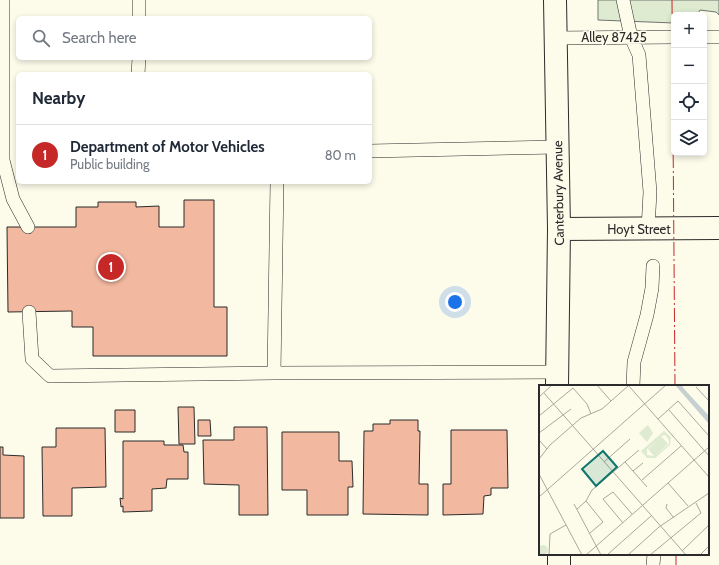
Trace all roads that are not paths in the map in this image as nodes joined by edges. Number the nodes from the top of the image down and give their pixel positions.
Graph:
1 (2, 0) edge
2 (139, 0) edge
3 (555, 0) edge
4 (623, 0) edge
5 (139, 16) edge
6 (631, 37) junction
7 (671, 37) edge
8 (707, 37) edge
9 (719, 37) edge
10 (555, 38) junction
11 (139, 60) edge
12 (138, 72) edge
13 (557, 147) junction
14 (372, 151) edge
15 (277, 184) edge
16 (28, 227) dead end
17 (719, 228) edge
18 (559, 229) junction
19 (648, 229) junction
20 (653, 266) dead end
21 (29, 312) dead end
22 (274, 372) junction
23 (557, 379) edge
24 (633, 385) edge
25 (654, 555) edge
26 (653, 565) edge

1 - 16 lane
2 - 5 lane
3 - 10 street, Canterbury Avenue
4 - 6 lane
6 - 7 lane, Alley 87425
6 - 10 lane, Alley 87425
6 - 19 lane
8 - 9 lane
10 - 13 street, Canterbury Avenue
11 - 12 lane
13 - 14 lane
13 - 18 street, Canterbury Avenue
15 - 22 lane
17 - 19 street, Hoyt Street
18 - 19 street, Hoyt Street
18 - 23 street, Canterbury Avenue
20 - 24 lane
21 - 22 lane
22 - 23 lane
25 - 26 lane

